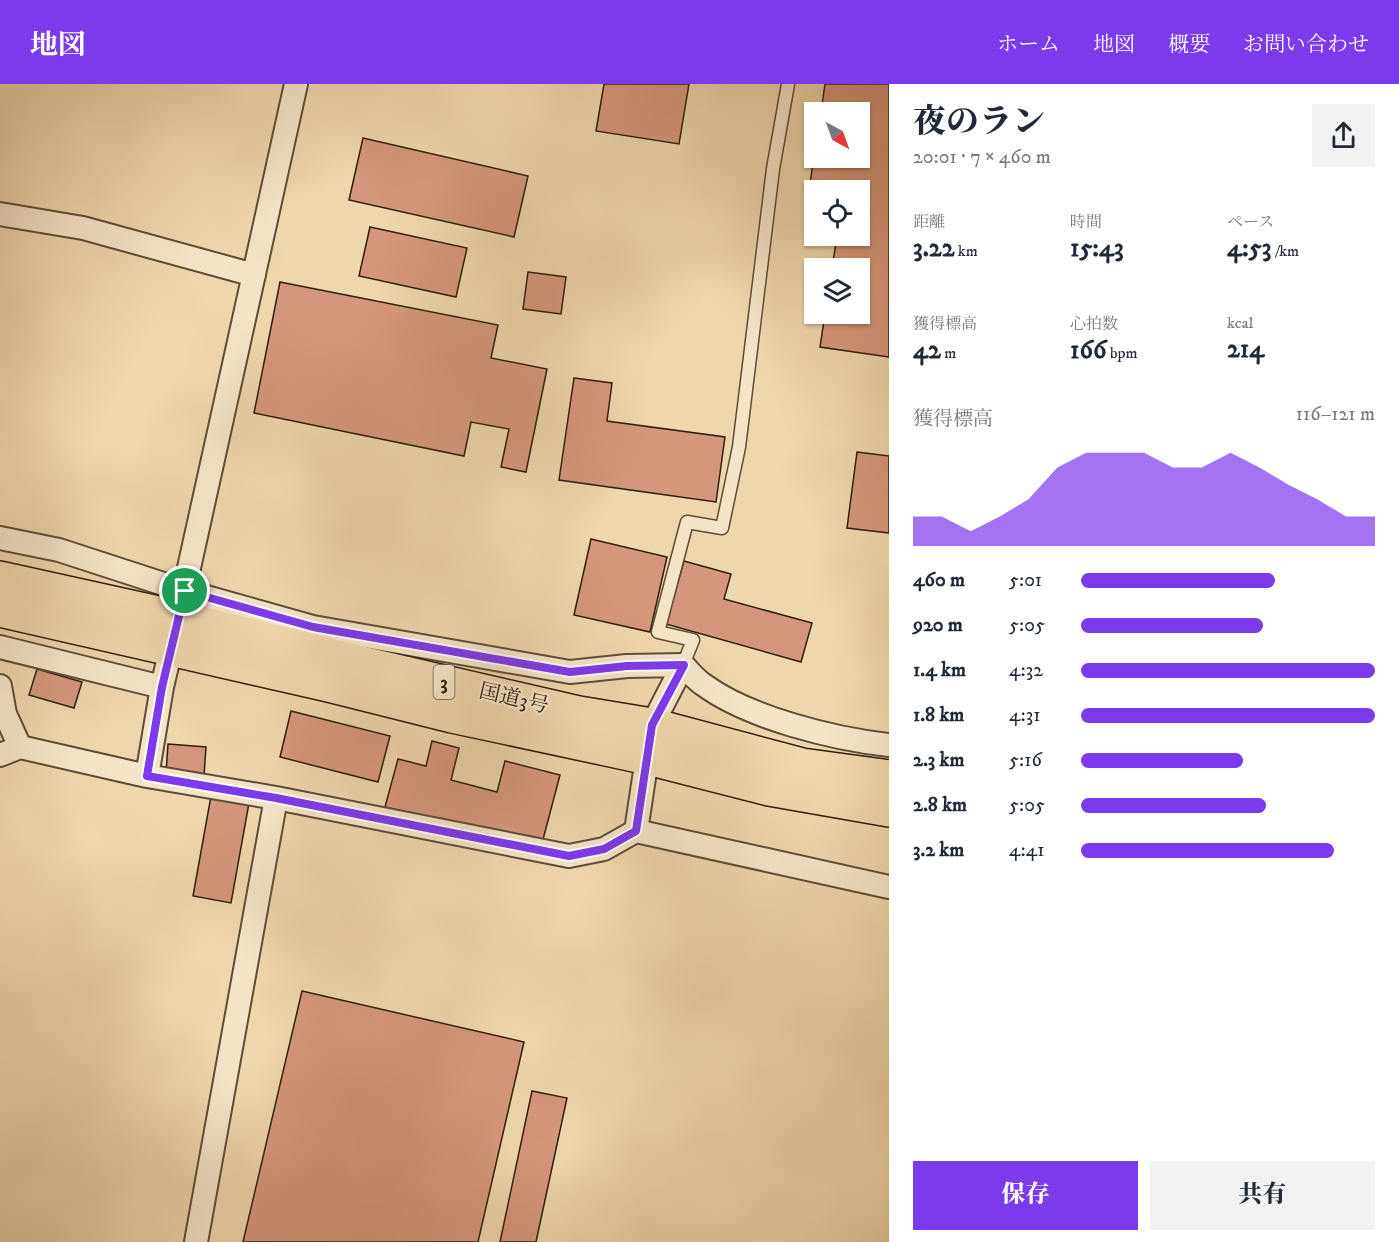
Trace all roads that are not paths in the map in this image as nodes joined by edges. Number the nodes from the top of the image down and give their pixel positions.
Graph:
1 (296, 84) edge
2 (788, 84) edge
3 (0, 214) edge
4 (254, 275) junction
5 (0, 538) edge
6 (0, 578) edge
7 (0, 610) edge
8 (178, 619) junction
9 (0, 647) edge
10 (684, 665) junction
11 (0, 686) edge
12 (162, 687) junction
13 (652, 725) junction
14 (889, 745) edge
15 (10, 751) edge
16 (648, 759) junction
17 (147, 776) junction
18 (889, 777) edge
19 (276, 798) junction
20 (889, 810) edge
21 (636, 831) junction
22 (889, 887) edge
23 (196, 1242) edge

1 - 4 street
2 - 10 lane
3 - 4 street
4 - 8 street
5 - 8 street
6 - 8 highway, 国道3号 / 3
7 - 8 highway, 国道3号 / 3
8 - 10 street
8 - 12 street
8 - 13 highway, 国道3号 / 3
8 - 16 highway, 国道3号 / 3
9 - 12 street
10 - 13 street
10 - 14 street
11 - 15 street
12 - 17 street
13 - 16 street
13 - 18 highway, 国道3号 / 3
15 - 17 street
16 - 20 highway, 国道3号 / 3
16 - 21 street
17 - 19 street
19 - 21 street
19 - 23 street
21 - 22 street

